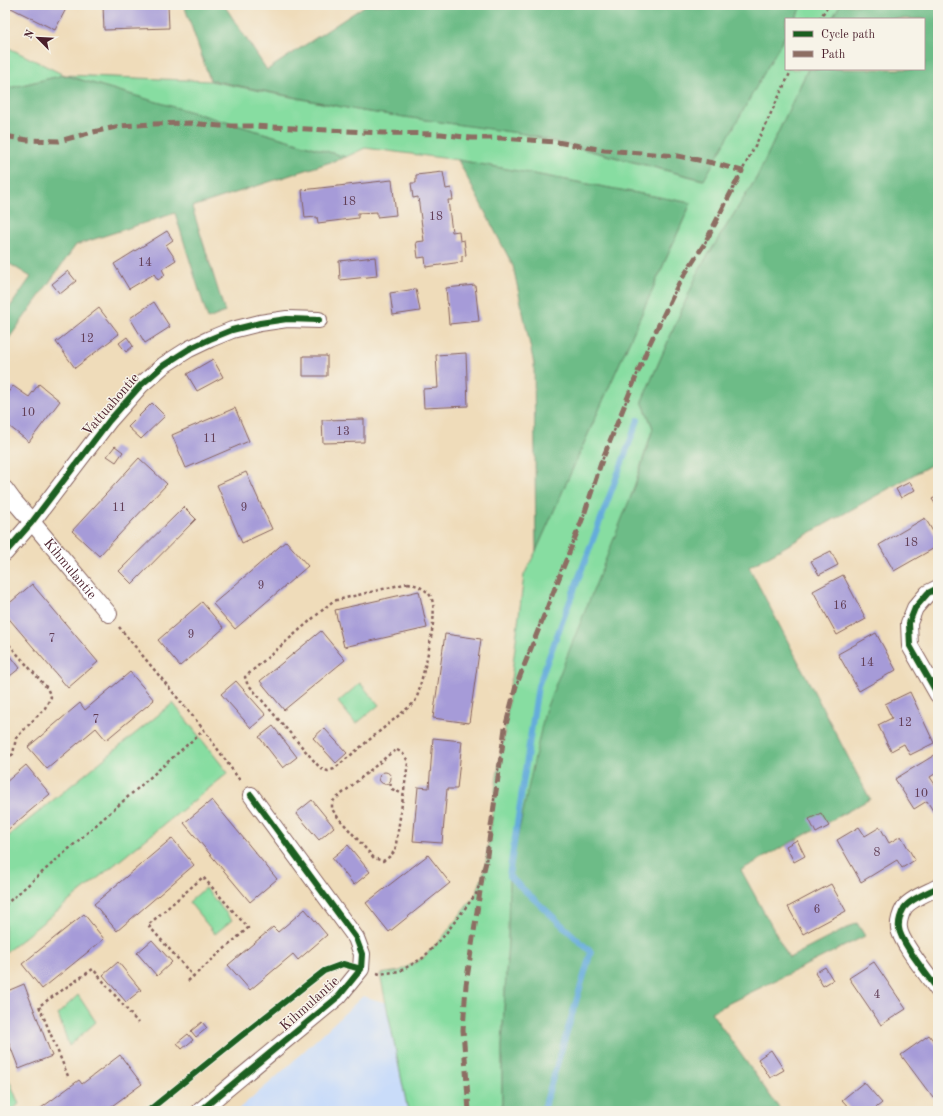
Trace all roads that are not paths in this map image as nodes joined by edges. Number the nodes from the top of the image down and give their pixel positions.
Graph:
1 (319, 320) dead end
2 (5, 489) edge
3 (32, 522) junction
4 (5, 553) edge
5 (938, 588) edge
6 (108, 614) road end
7 (938, 695) edge
8 (251, 795) road end
9 (938, 886) edge
10 (938, 990) edge
11 (200, 1111) edge

1 - 3 street, Vattuahontie
2 - 3 street, Kihmulantie
3 - 4 street, Vattuahontie
3 - 6 street, Kihmulantie
5 - 7 street
8 - 11 street, Kihmulantie
9 - 10 street

